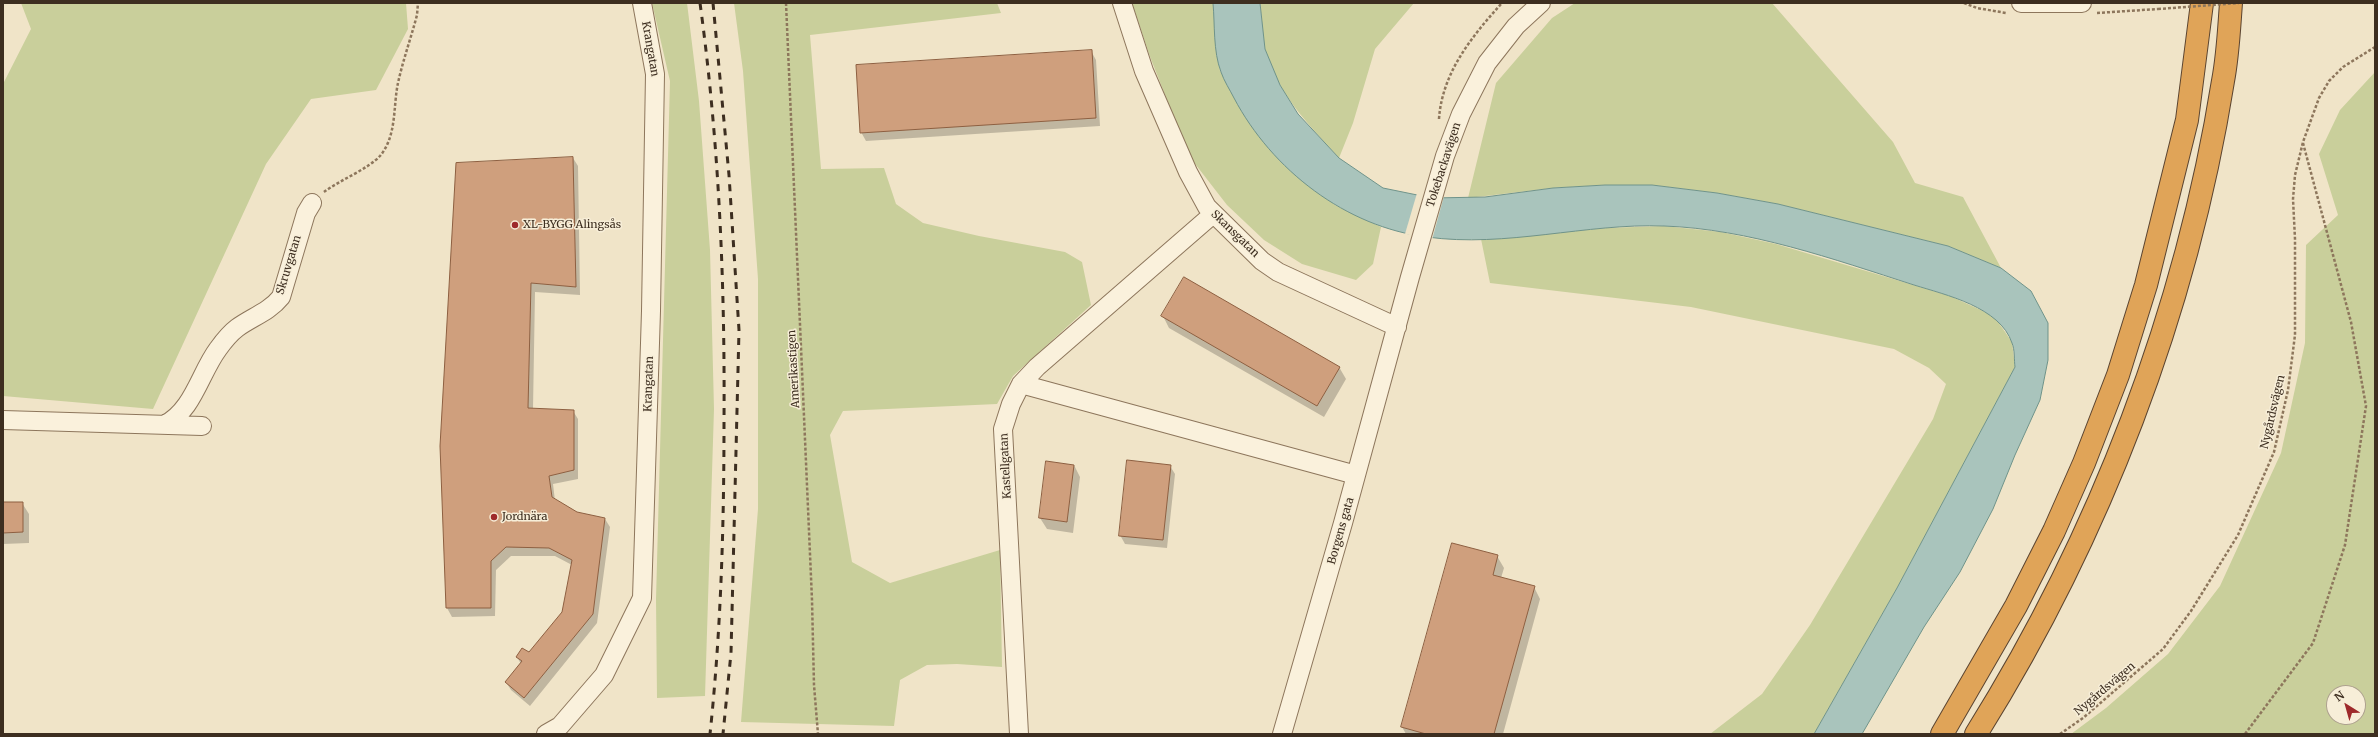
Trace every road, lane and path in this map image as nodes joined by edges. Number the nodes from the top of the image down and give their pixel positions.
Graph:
1 (418, 3) edge
2 (642, 3) edge
3 (786, 3) edge
4 (1122, 3) edge
5 (1502, 3) edge
6 (1541, 3) edge
7 (2021, 3) edge
8 (2082, 3) edge
9 (2202, 3) edge
10 (2232, 3) edge
11 (2239, 3) edge
12 (2158, 9) dead end
13 (2375, 47) edge
14 (1438, 121) dead end
15 (2302, 142) junction
16 (312, 203) joint
17 (1212, 214) junction
18 (1397, 327) junction
19 (1021, 384) junction
20 (3, 420) edge
21 (164, 425) junction
22 (202, 426) dead end
23 (1356, 475) junction
24 (546, 734) edge
25 (818, 734) edge
26 (1019, 734) edge
27 (1282, 734) edge
28 (1942, 734) edge
29 (1976, 734) edge
30 (2060, 734) edge
31 (2245, 734) edge

1 - 16 path
2 - 24 street, Krangatan
3 - 25 path, Amerikastigen
4 - 17 street, Skansgatan
5 - 14 path
6 - 18 street, Tokebackavägen
7 - 8 street
9 - 28 highway
10 - 29 highway
11 - 12 path, bridge
13 - 15 path, Nygårdsvägen
15 - 30 path, Nygårdsvägen
15 - 31 path
16 - 21 street, Skruvgatan
17 - 18 street, Skansgatan
17 - 19 street, Kastellgatan
18 - 23 street, Borgens gata
19 - 23 street
19 - 26 street, Kastellgatan
20 - 21 street
21 - 22 street
23 - 27 street, Borgens gata

